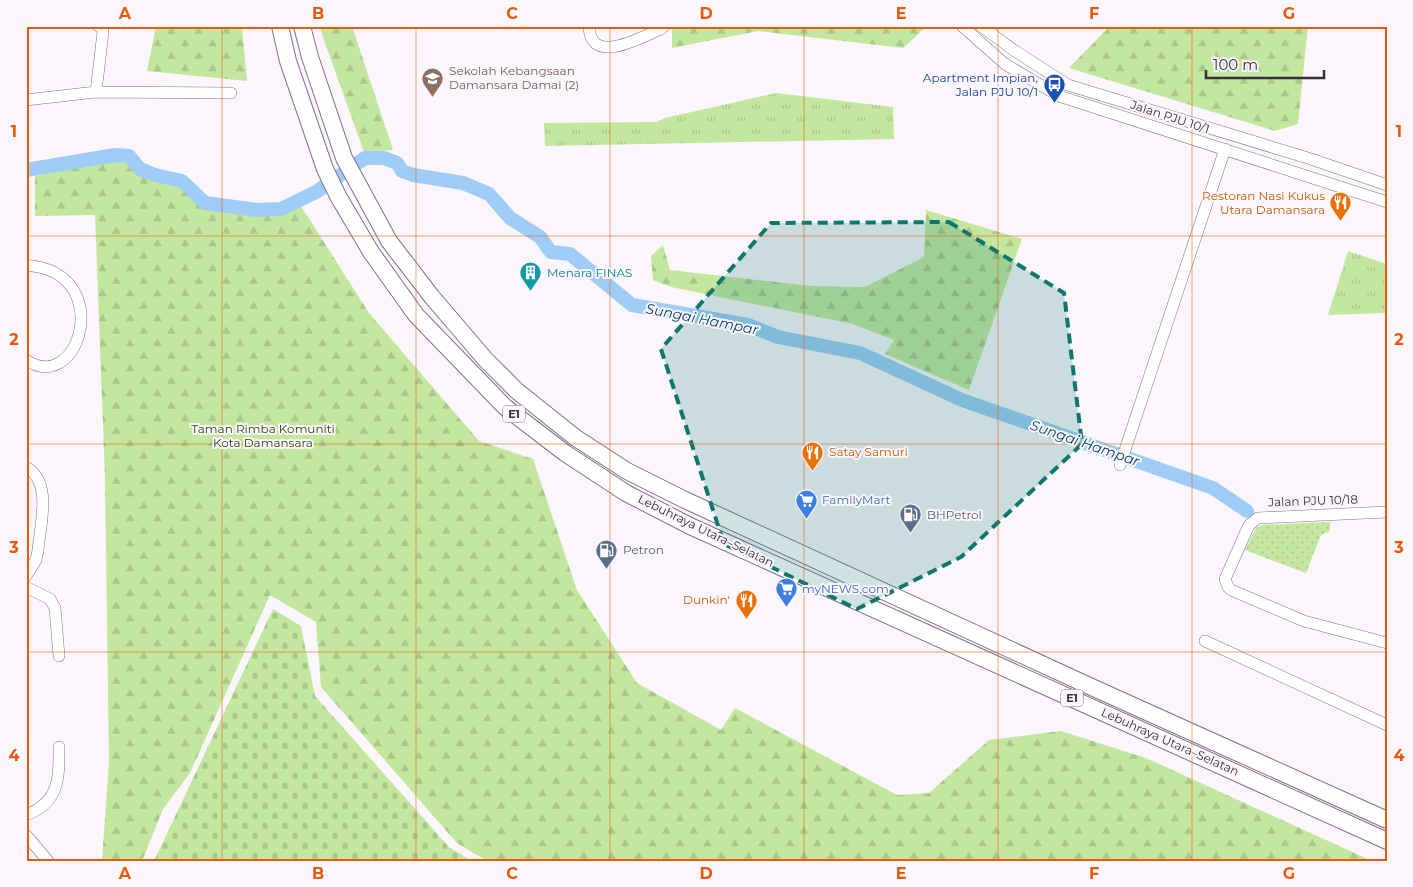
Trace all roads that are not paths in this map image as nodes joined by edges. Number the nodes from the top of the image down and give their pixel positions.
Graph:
1 (98, 26) edge
2 (280, 26) edge
3 (302, 26) edge
4 (664, 26) edge
5 (962, 26) edge
6 (981, 26) edge
7 (589, 31) edge
8 (96, 92) junction
9 (231, 93) dead end
10 (26, 100) edge
11 (1171, 116) junction
12 (1130, 118) junction
13 (1225, 149) junction
14 (1387, 185) edge
15 (1387, 202) edge
16 (26, 264) edge
17 (26, 360) edge
18 (1120, 465) dead end
19 (26, 467) edge
20 (1387, 512) edge
21 (26, 576) edge
22 (26, 587) edge
23 (1281, 610) junction
24 (1387, 635) edge
25 (1205, 641) dead end
26 (1387, 643) edge
27 (59, 656) dead end
28 (1387, 725) edge
29 (59, 747) dead end
30 (26, 815) edge
31 (1387, 820) edge
32 (26, 835) edge
33 (1387, 841) edge
34 (48, 861) edge

1 - 8 street
2 - 33 highway, Lebuhraya Utara–Selatan / E1
3 - 31 highway, Lebuhraya Utara–Selatan / E1
4 - 7 street
5 - 12 street, Jalan PJU 10/1
6 - 11 street, Jalan PJU 10/1
8 - 9 street
8 - 10 street
11 - 12 street
11 - 14 street, Jalan PJU 10/1
12 - 13 street, Jalan PJU 10/1
13 - 15 street, Jalan PJU 10/1
13 - 18 street
16 - 17 street
19 - 21 street
20 - 23 street, Jalan PJU 10/18
22 - 27 street
23 - 24 street, Jalan PJU 10/18
23 - 26 street, Jalan PJU 10/18
25 - 28 street
29 - 30 street
32 - 34 street

